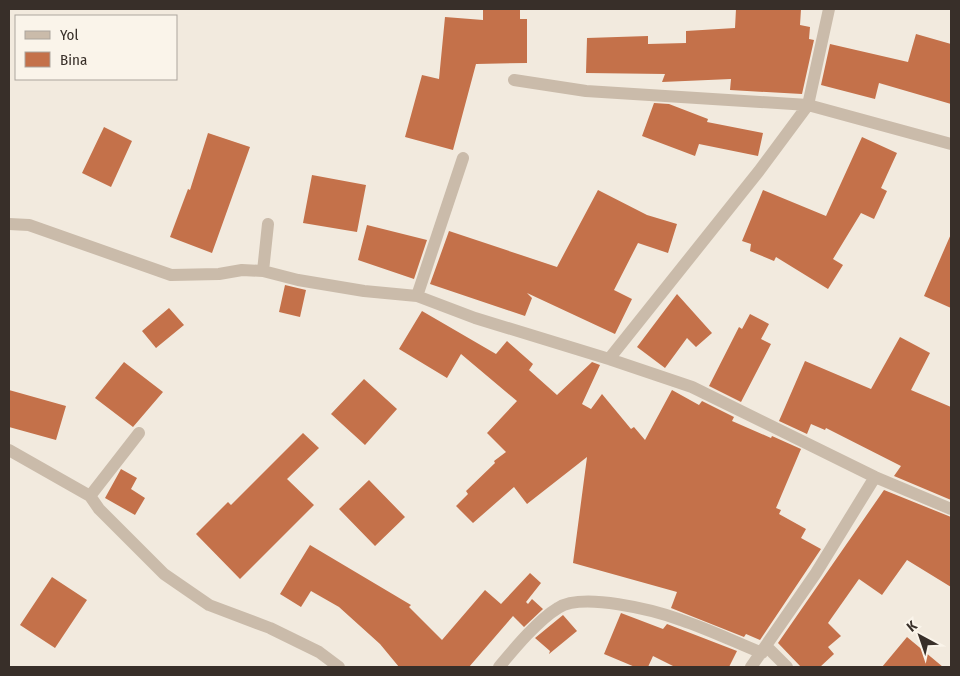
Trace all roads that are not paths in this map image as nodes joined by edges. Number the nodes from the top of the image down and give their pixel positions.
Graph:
1 (829, 9) edge
2 (514, 80) dead end
3 (808, 105) junction
4 (951, 144) edge
5 (463, 158) dead end
6 (9, 224) edge
7 (268, 224) dead end
8 (263, 271) junction
9 (417, 296) junction
10 (609, 359) junction
11 (140, 433) dead end
12 (9, 450) edge
13 (875, 477) junction
14 (90, 496) junction
15 (951, 509) edge
16 (764, 650) junction
17 (339, 667) edge
18 (499, 667) edge
19 (751, 667) edge
20 (787, 667) edge

1 - 3 street
2 - 3 street
3 - 4 street
3 - 10 street
5 - 9 street
6 - 8 street
7 - 8 street
8 - 9 street
9 - 10 street
10 - 13 street
11 - 14 street
12 - 14 street
13 - 15 street
13 - 16 street
14 - 17 street
16 - 18 street
16 - 19 street
16 - 20 street

